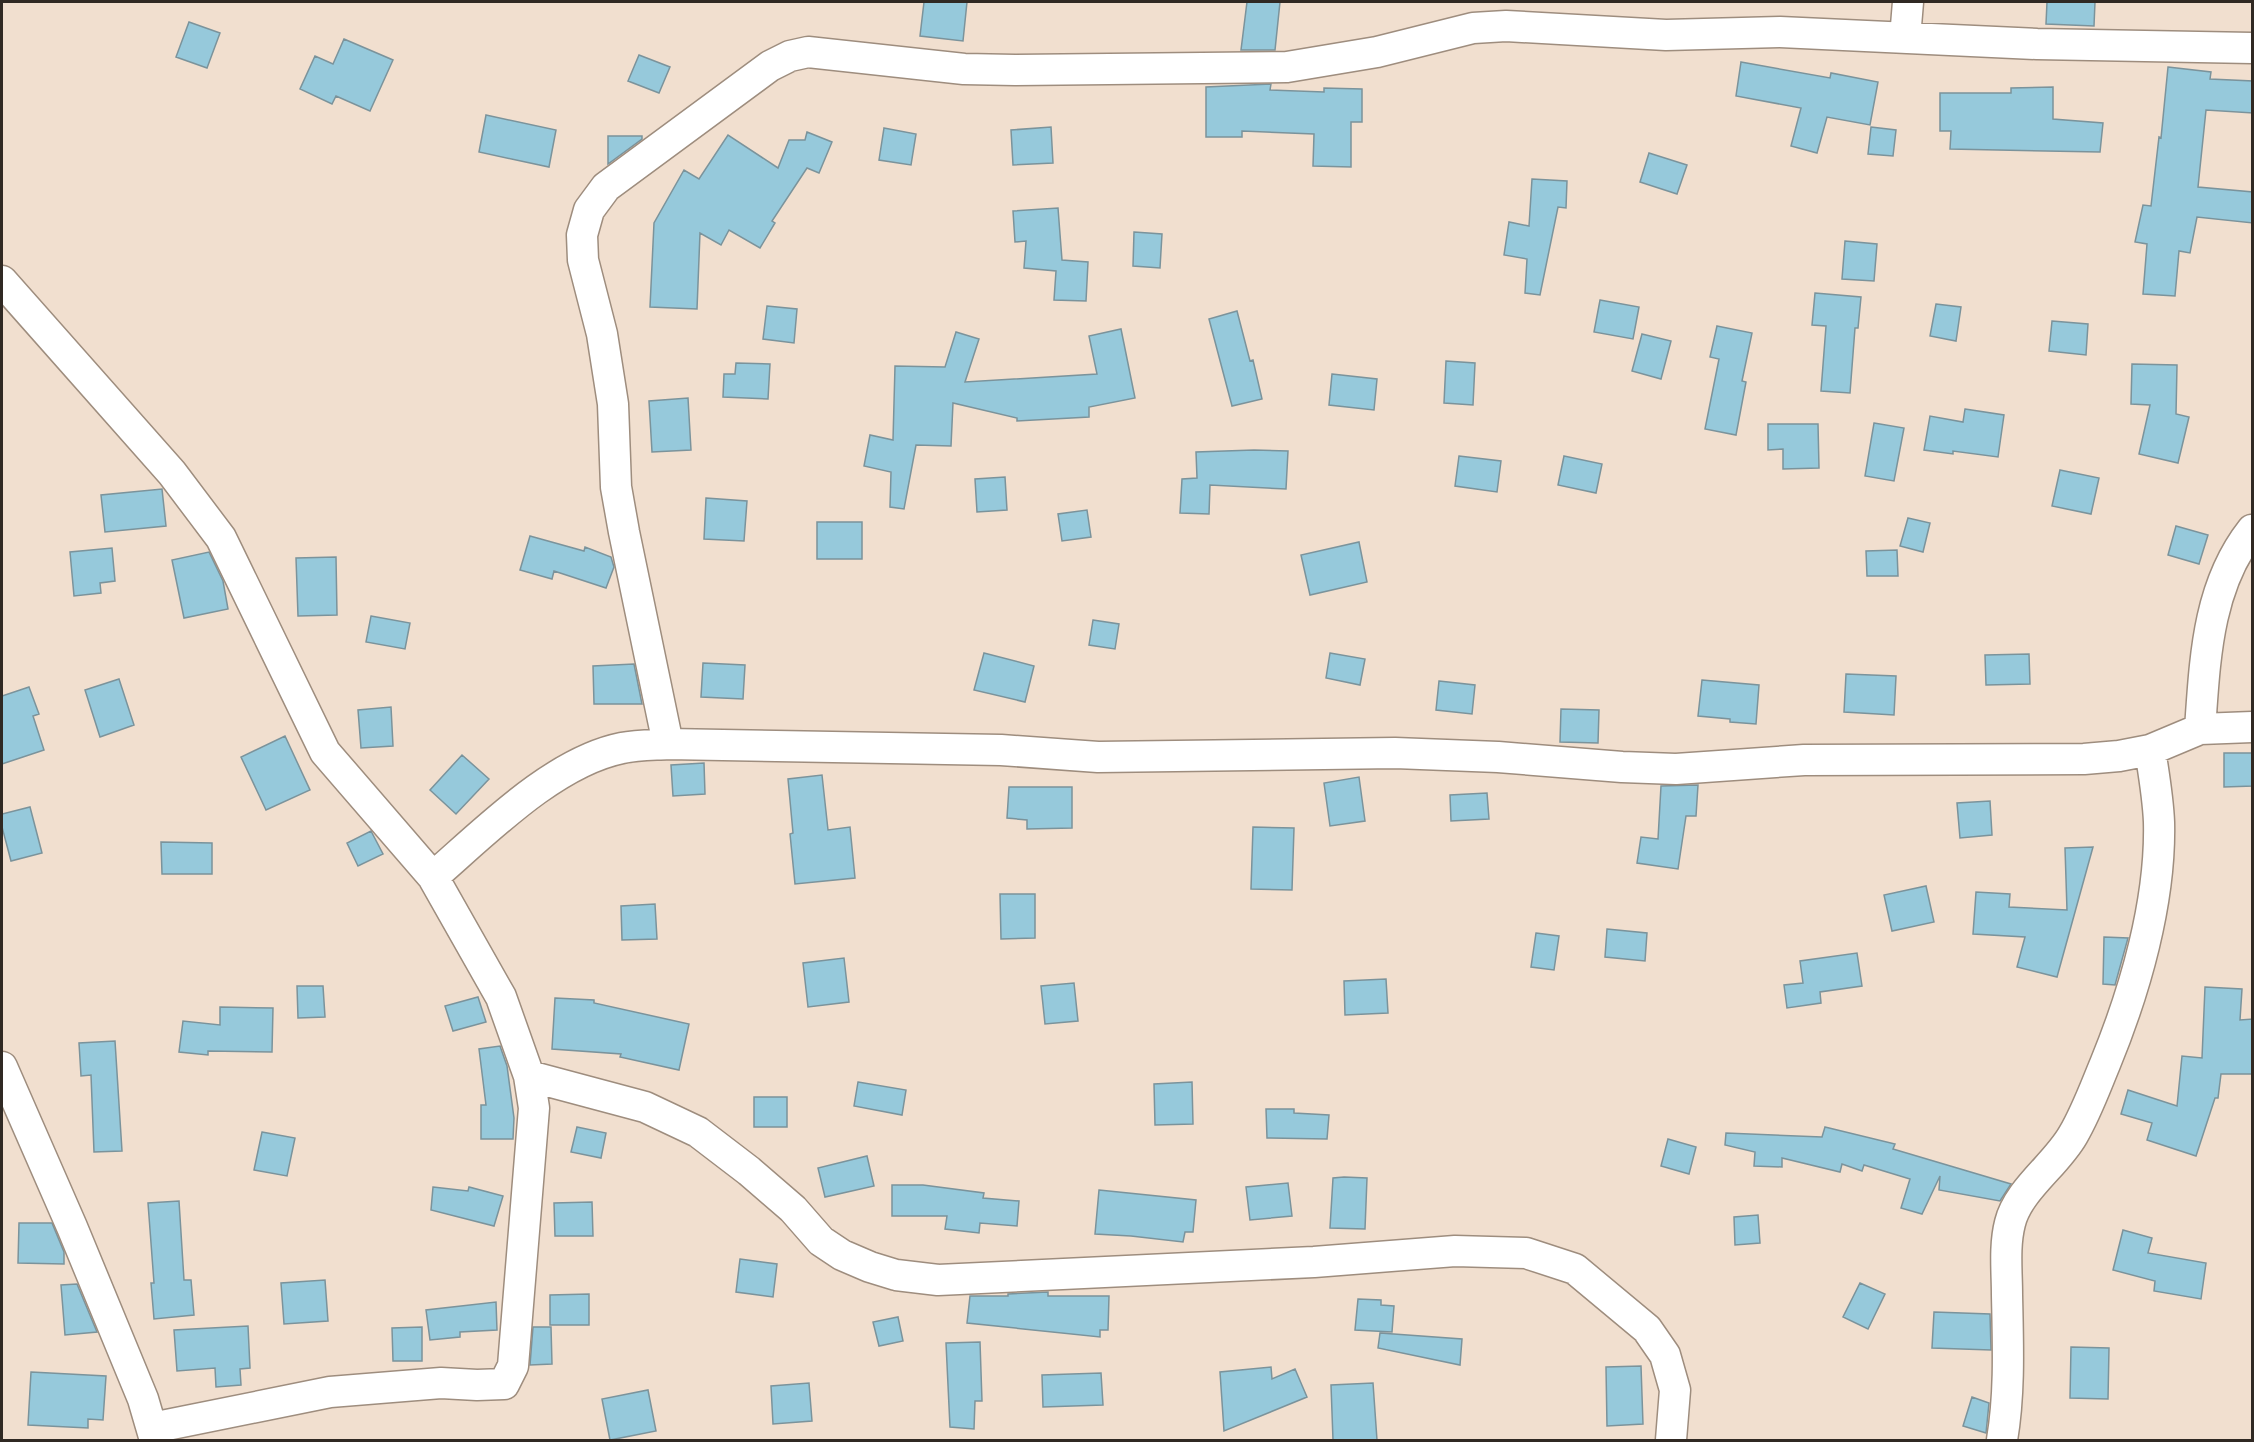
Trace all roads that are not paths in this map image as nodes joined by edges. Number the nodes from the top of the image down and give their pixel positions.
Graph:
1 (1908, 2) edge
2 (1905, 38) junction
3 (2253, 48) edge
4 (2, 281) edge
5 (2253, 530) edge
6 (2253, 727) edge
7 (2199, 729) junction
8 (668, 744) junction
9 (2150, 750) junction
10 (433, 877) junction
11 (2, 1067) edge
12 (529, 1076) junction
13 (154, 1434) edge
14 (1671, 1440) edge
15 (2002, 1440) edge

1 - 2 street
2 - 3 street
2 - 8 street
4 - 10 street
5 - 7 street
6 - 7 street
7 - 9 street
8 - 9 street
8 - 10 street
9 - 15 street
10 - 12 street
11 - 13 street
12 - 13 street
12 - 14 street

